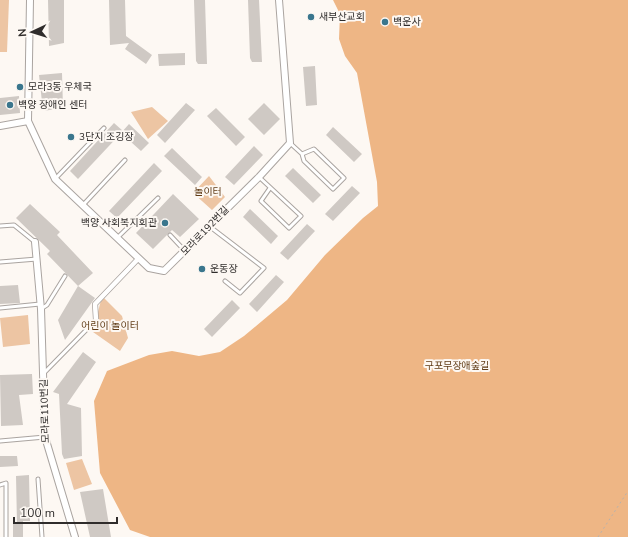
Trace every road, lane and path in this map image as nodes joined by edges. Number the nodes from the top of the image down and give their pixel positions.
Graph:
1 (30, 0) edge
2 (279, 0) edge
3 (28, 121) junction
4 (0, 126) edge
5 (104, 128) dead end
6 (290, 143) junction
7 (302, 154) junction
8 (125, 160) dead end
9 (259, 177) junction
10 (55, 179) junction
11 (270, 188) junction
12 (158, 198) dead end
13 (83, 205) junction
14 (0, 226) edge
15 (209, 226) junction
16 (170, 235) dead end
17 (117, 238) junction
18 (35, 242) joint
19 (185, 251) junction
20 (37, 259) junction
21 (138, 259) junction
22 (0, 262) edge
23 (65, 276) dead end
24 (225, 281) dead end
25 (41, 306) junction
26 (0, 308) edge
27 (96, 320) joint
28 (44, 373) junction
29 (45, 437) junction
30 (0, 441) edge
31 (38, 479) dead end
32 (0, 485) edge
33 (628, 491) edge
34 (6, 537) edge
35 (42, 537) edge
36 (75, 537) edge
37 (598, 537) edge

1 - 3 street, 모라로192번길
2 - 6 street
3 - 4 street
3 - 10 street, 모라로192번길
5 - 10 lane
6 - 7 lane
6 - 9 street, 모라로192번길
7 - 7 lane
8 - 13 lane
9 - 11 lane
9 - 15 street, 모라로192번길
10 - 13 street, 모라로192번길
11 - 11 lane
12 - 17 lane
13 - 17 street, 모라로192번길
14 - 18 lane
15 - 19 street, 모라로192번길
15 - 24 lane
16 - 19 lane
17 - 21 street, 모라로192번길
18 - 20 street, 모라로110번길
19 - 21 street, 모라로192번길
20 - 22 lane
20 - 25 street, 모라로110번길
21 - 27 street
23 - 25 lane
25 - 26 lane
25 - 28 street, 모라로110번길
27 - 28 lane
28 - 29 street, 모라로110번길
29 - 30 lane
29 - 36 street, 모라로110번길
31 - 35 lane
32 - 34 lane
33 - 37 path

